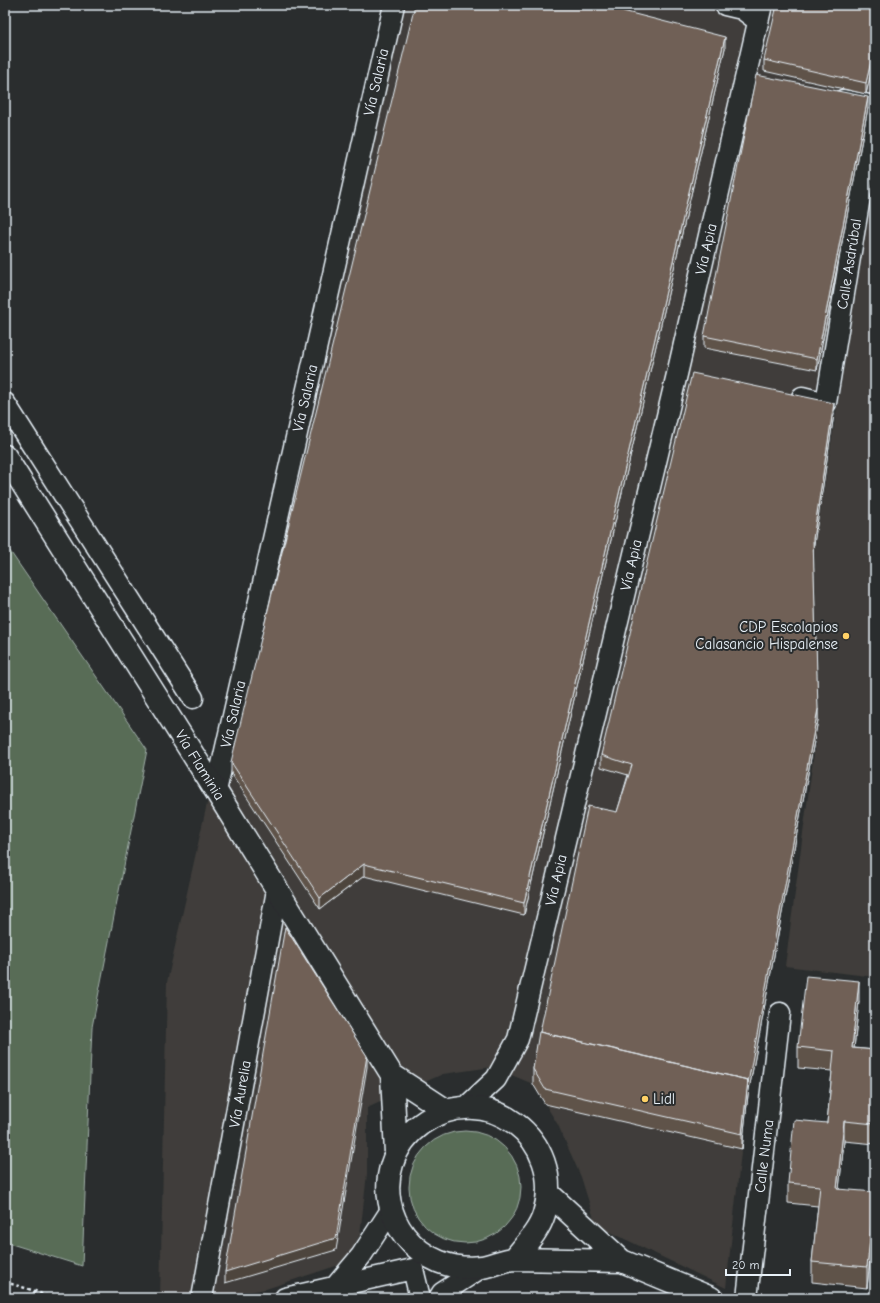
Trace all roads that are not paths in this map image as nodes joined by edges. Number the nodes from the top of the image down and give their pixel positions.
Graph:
1 (394, 5) edge
2 (725, 5) edge
3 (760, 13) edge
4 (829, 97) edge
5 (782, 393) edge
6 (5, 403) edge
7 (5, 456) edge
8 (192, 698) dead end
9 (216, 790) junction
10 (277, 890) junction
11 (780, 1013) dead end
12 (392, 1075) junction
13 (456, 1109) junction
14 (396, 1153) junction
15 (548, 1193) junction
16 (391, 1210) junction
17 (514, 1259) junction
18 (622, 1261) junction
19 (419, 1262) junction
20 (482, 1267) junction
21 (334, 1288) junction
22 (202, 1298) edge
23 (285, 1298) edge
24 (420, 1298) edge
25 (439, 1298) edge
26 (711, 1298) edge
27 (747, 1298) edge

1 - 9 street, Vía Salaria
2 - 3 street
3 - 13 street, Vía Apia
4 - 5 street, Calle Asdrúbal
6 - 8 street
7 - 9 street, Vía Flaminia
9 - 10 street, Vía Flaminia
10 - 12 street, Vía Flaminia
10 - 22 street, Vía Aurelia
11 - 27 street, Calle Numa
12 - 13 street, Vía Flaminia
12 - 14 street, Vía Flaminia
13 - 14 street
13 - 15 street
14 - 16 street
15 - 17 street
15 - 18 street
16 - 19 street
16 - 21 street
17 - 18 street
17 - 20 street
18 - 26 street
19 - 20 street
19 - 21 street
19 - 24 street
20 - 25 street
21 - 23 street

